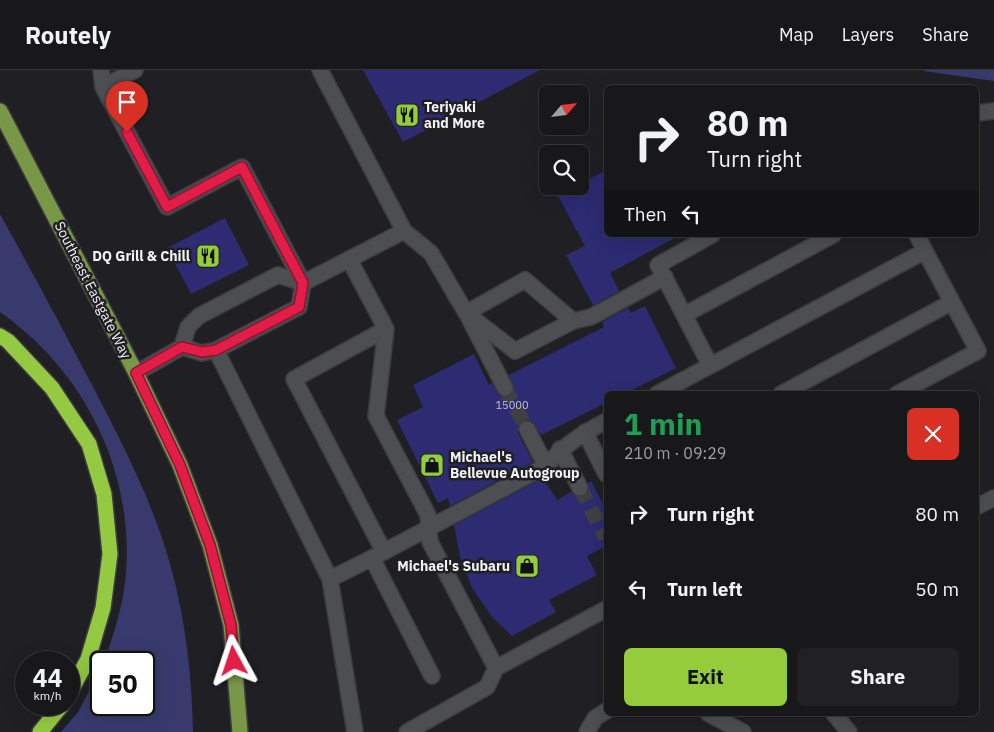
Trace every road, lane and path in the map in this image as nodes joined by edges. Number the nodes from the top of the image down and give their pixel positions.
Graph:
1 (101, 70) edge
2 (135, 70) edge
3 (320, 70) edge
4 (103, 87) junction
5 (0, 111) edge
6 (994, 111) edge
7 (979, 113) edge
8 (404, 231) junction
9 (708, 237) edge
10 (829, 237) edge
11 (918, 237) edge
12 (925, 251) junction
13 (349, 259) junction
14 (664, 278) junction
15 (303, 283) junction
16 (952, 302) junction
17 (466, 312) junction
18 (684, 315) junction
19 (573, 321) junction
20 (386, 329) junction
21 (0, 336) edge
22 (182, 347) junction
23 (216, 350) junction
24 (710, 365) junction
25 (136, 373) junction
26 (504, 388) tunnel mouth
27 (662, 391) edge
28 (787, 391) edge
29 (904, 391) edge
30 (604, 422) edge
31 (527, 429) tunnel mouth
32 (585, 432) junction
33 (560, 450) junction
34 (546, 466) junction
35 (604, 470) edge
36 (580, 488) tunnel mouth
37 (994, 498) edge
38 (979, 506) edge
39 (429, 528) junction
40 (378, 555) junction
41 (330, 578) junction
42 (604, 610) edge
43 (496, 668) junction
44 (80, 674) edge
45 (432, 676) dead end
46 (604, 713) edge
47 (53, 716) edge
48 (711, 716) edge
49 (836, 716) edge
50 (724, 728) edge
51 (40, 732) edge
52 (240, 732) edge
53 (355, 732) edge
54 (406, 732) edge
55 (587, 732) edge
56 (742, 732) edge
57 (848, 732) edge

1 - 4 lane
2 - 4 lane
3 - 8 lane
4 - 15 lane
5 - 25 main road, Southeast Eastgate Way
6 - 7 lane
8 - 13 lane
8 - 17 lane
9 - 14 lane
10 - 18 lane
11 - 12 lane
12 - 16 lane
12 - 24 lane
13 - 15 lane
13 - 20 lane
14 - 18 lane
14 - 19 lane
15 - 22 lane
15 - 23 lane
16 - 28 lane
16 - 29 lane
17 - 19 lane
17 - 19 lane
17 - 26 lane
18 - 24 lane
20 - 39 lane
20 - 40 lane
21 - 44 highway
22 - 23 lane
22 - 25 lane
23 - 41 lane
24 - 27 lane
25 - 52 main road, Southeast Eastgate Way
30 - 32 lane
31 - 34 lane
32 - 33 lane
32 - 35 lane
33 - 34 lane
33 - 36 lane
34 - 39 lane
37 - 38 lane
39 - 40 lane
39 - 43 lane
40 - 41 lane
40 - 45 lane
41 - 53 lane
42 - 43 lane
43 - 54 lane
46 - 55 lane
47 - 51 highway
48 - 50 lane
49 - 57 lane
50 - 56 lane

